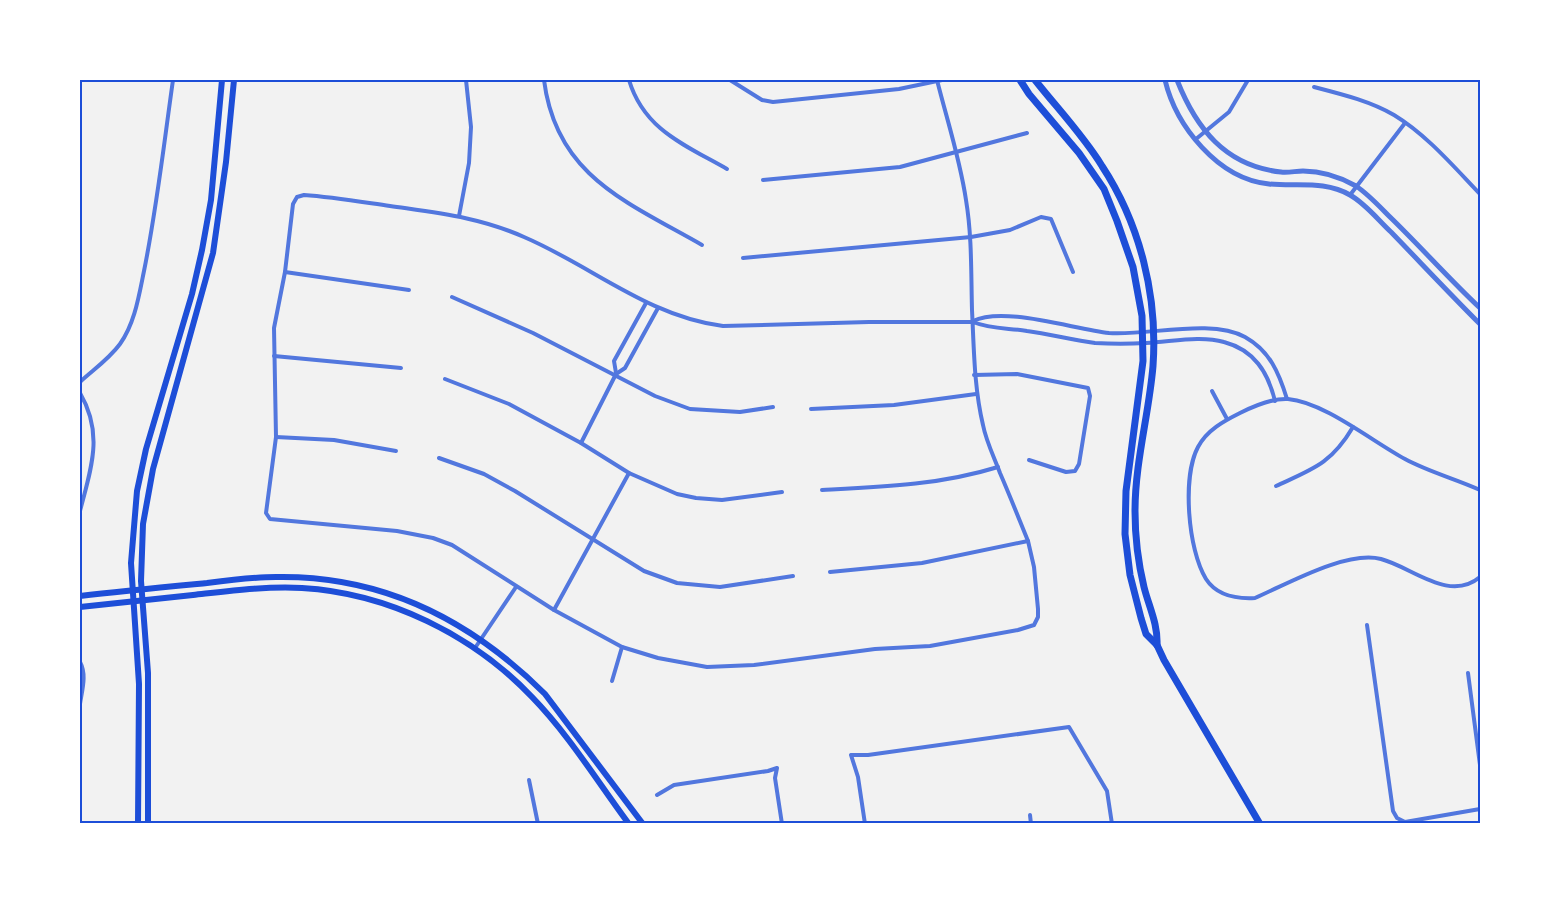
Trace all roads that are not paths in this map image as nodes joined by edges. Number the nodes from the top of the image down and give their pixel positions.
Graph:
1 (173, 80) edge
2 (201, 80) edge
3 (216, 80) edge
4 (222, 80) edge
5 (234, 80) edge
6 (466, 80) edge
7 (544, 80) edge
8 (629, 80) edge
9 (730, 80) edge
10 (939, 80) edge
11 (1020, 80) edge
12 (1035, 80) edge
13 (1165, 80) edge
14 (1177, 80) edge
15 (1248, 80) edge
16 (1314, 87) dead end
17 (1405, 123) junction
18 (1205, 132) junction
19 (1027, 133) dead end
20 (1196, 139) junction
21 (957, 153) junction
22 (727, 169) dead end
23 (763, 180) dead end
24 (1357, 187) junction
25 (1480, 194) edge
26 (1350, 195) junction
27 (459, 216) junction
28 (970, 237) junction
29 (702, 245) dead end
30 (743, 258) dead end
31 (285, 272) junction
32 (1073, 272) dead end
33 (409, 290) dead end
34 (452, 297) dead end
35 (645, 303) junction
36 (658, 308) junction
37 (1480, 308) edge
38 (973, 322) junction
39 (1480, 324) edge
40 (1153, 331) junction
41 (1143, 332) junction
42 (1143, 343) junction
43 (1153, 343) junction
44 (274, 356) junction
45 (400, 368) dead end
46 (616, 374) junction
47 (974, 375) junction
48 (445, 379) dead end
49 (80, 382) edge
50 (1212, 391) dead end
51 (80, 393) edge
52 (976, 394) junction
53 (1287, 399) junction
54 (1275, 401) junction
55 (773, 407) dead end
56 (811, 410) dead end
57 (1227, 419) junction
58 (1353, 427) junction
59 (276, 437) junction
60 (581, 443) junction
61 (396, 451) dead end
62 (439, 458) dead end
63 (1029, 460) dead end
64 (998, 467) junction
65 (629, 473) junction
66 (1276, 486) dead end
67 (822, 490) dead end
68 (1480, 490) edge
69 (782, 492) dead end
70 (80, 511) edge
71 (592, 539) junction
72 (1028, 542) junction
73 (1139, 565) junction
74 (1129, 566) junction
75 (830, 572) dead end
76 (793, 576) dead end
77 (1480, 577) edge
78 (235, 580) junction
79 (516, 587) junction
80 (141, 590) junction
81 (236, 590) junction
82 (131, 591) junction
83 (383, 592) junction
84 (80, 596) edge
85 (142, 600) junction
86 (132, 602) junction
87 (380, 603) junction
88 (80, 607) edge
89 (554, 610) junction
90 (1367, 625) dead end
91 (482, 639) junction
92 (1157, 645) junction
93 (622, 647) junction
94 (476, 648) junction
95 (80, 662) edge
96 (1468, 673) dead end
97 (612, 681) dead end
98 (80, 704) edge
99 (1480, 765) edge
100 (530, 780) dead end
101 (657, 795) dead end
102 (1480, 809) edge
103 (1029, 815) dead end
104 (138, 824) edge
105 (148, 824) edge
106 (538, 824) edge
107 (629, 824) edge
108 (643, 824) edge
109 (782, 824) edge
110 (865, 824) edge
111 (1031, 824) edge
112 (1112, 824) edge
113 (1260, 824) edge

1 - 49 street
2 - 3 street
4 - 82 main road
5 - 80 main road
6 - 27 street
7 - 29 street
8 - 22 street
9 - 10 street
10 - 21 street
11 - 41 main road
12 - 40 main road
13 - 20 street
14 - 18 street
15 - 18 street
16 - 17 street
17 - 24 street
17 - 25 street
18 - 20 street
18 - 24 street
19 - 21 street
20 - 26 street
21 - 23 street
21 - 28 street
24 - 26 street
24 - 37 street
26 - 39 street
27 - 31 street
27 - 35 street
28 - 30 street
28 - 32 street
28 - 38 street
31 - 33 street
31 - 44 street
34 - 46 street
35 - 36 street
35 - 46 street
36 - 38 street
36 - 46 street
38 - 41 street
38 - 42 street
38 - 47 street
40 - 41 street
40 - 43 main road
40 - 53 street
41 - 42 main road
42 - 43 street
42 - 74 main road
43 - 54 street
43 - 73 main road
44 - 45 street
44 - 59 street
46 - 55 street
46 - 60 street
47 - 52 street
47 - 63 street
48 - 60 street
50 - 57 street
51 - 70 street
52 - 56 street
52 - 64 street
53 - 54 street
53 - 58 street
54 - 57 street
57 - 77 street
58 - 66 street
58 - 68 street
59 - 61 street
59 - 79 street
60 - 65 street
62 - 71 street
64 - 67 street
64 - 72 street
65 - 69 street
65 - 71 street
71 - 76 street
71 - 89 street
72 - 75 street
72 - 93 street
73 - 74 main road
73 - 92 main road
74 - 92 main road
78 - 80 main road
78 - 81 main road
78 - 83 main road
79 - 89 street
79 - 91 street
80 - 82 main road
80 - 85 main road
81 - 85 main road
81 - 87 main road
82 - 84 main road
82 - 86 main road
83 - 87 main road
83 - 91 main road
85 - 86 main road
85 - 105 main road
86 - 88 main road
86 - 104 main road
87 - 94 main road
89 - 93 street
90 - 102 street
91 - 94 street
91 - 108 main road
92 - 113 main road
93 - 97 street
94 - 107 main road
95 - 98 street
96 - 99 street
100 - 106 street
101 - 109 street
103 - 111 street
110 - 112 street

